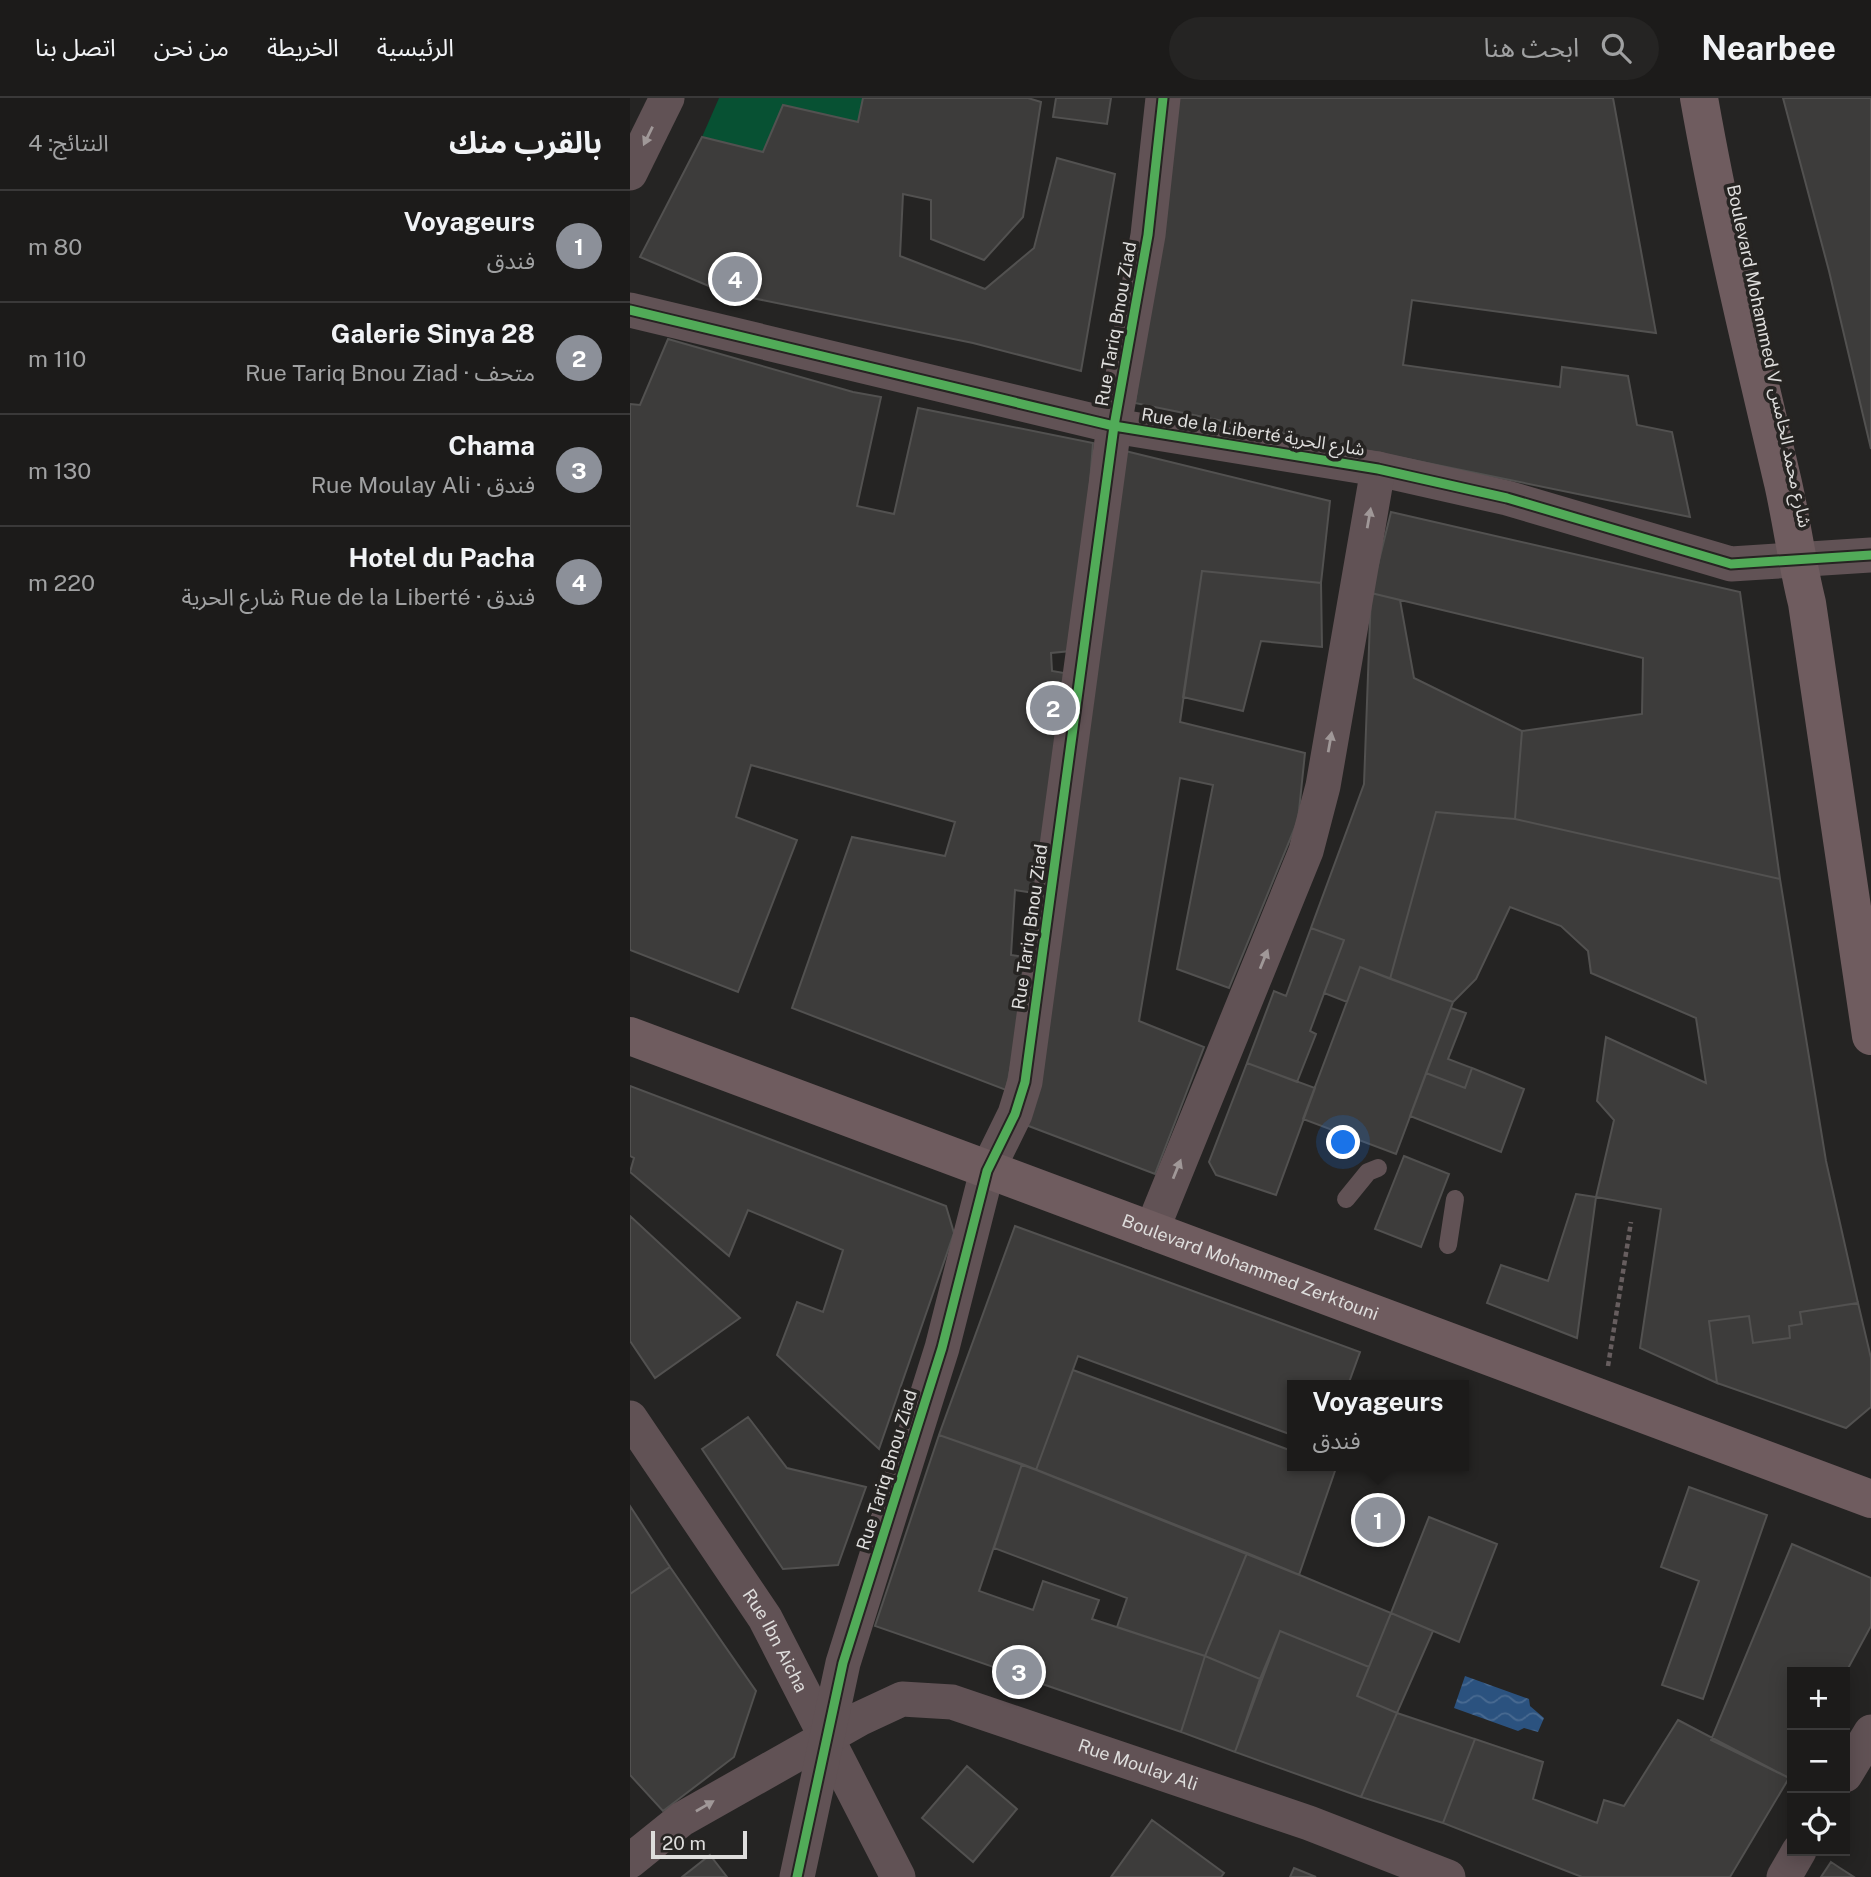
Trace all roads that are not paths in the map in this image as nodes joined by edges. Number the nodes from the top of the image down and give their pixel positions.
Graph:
1 (667, 98) edge
2 (1163, 98) edge
3 (1699, 98) edge
4 (630, 173) edge
5 (630, 310) edge
6 (1114, 426) junction
7 (1378, 469) junction
8 (1871, 555) edge
9 (1796, 558) junction
10 (630, 1036) edge
11 (1871, 1036) edge
12 (1378, 1168) dead end
13 (987, 1171) junction
14 (1346, 1199) dead end
15 (1455, 1199) dead end
16 (1151, 1232) junction
17 (1448, 1245) dead end
18 (630, 1418) edge
19 (1871, 1499) edge
20 (1871, 1732) edge
21 (825, 1737) junction
22 (1850, 1767) edge
23 (1796, 1856) edge
24 (630, 1860) edge
25 (797, 1877) edge
26 (898, 1877) edge
27 (1448, 1877) edge
28 (1784, 1877) edge

1 -> 4 street
2 - 6 street, Rue Tariq Bnou Ziad
3 - 9 main road, Boulevard Mohammed V شارع محمد الخامس
5 - 6 street, Rue de la Liberté شارع الحرية
6 - 7 street, Rue de la Liberté شارع الحرية
6 - 13 street, Rue Tariq Bnou Ziad
7 - 9 street, Rue de la Liberté شارع الحرية
16 -> 7 street
8 - 9 street, Rue de la Liberté شارع الحرية
9 - 11 main road, Boulevard Mohammed V شارع محمد الخامس
10 - 13 main road, Boulevard Mohammed Zerktouni
12 - 14 lane
13 - 16 main road, Boulevard Mohammed Zerktouni
13 - 21 street, Rue Tariq Bnou Ziad
15 - 17 lane
16 - 19 main road, Boulevard Mohammed Zerktouni
18 - 21 street, Rue Ibn Aicha
20 - 22 street
24 -> 21 street, Rue Moulay Ali
21 - 25 street, Rue Tariq Bnou Ziad
21 - 26 street, Rue Ibn Aicha
21 - 27 street, Rue Moulay Ali
23 - 28 street

